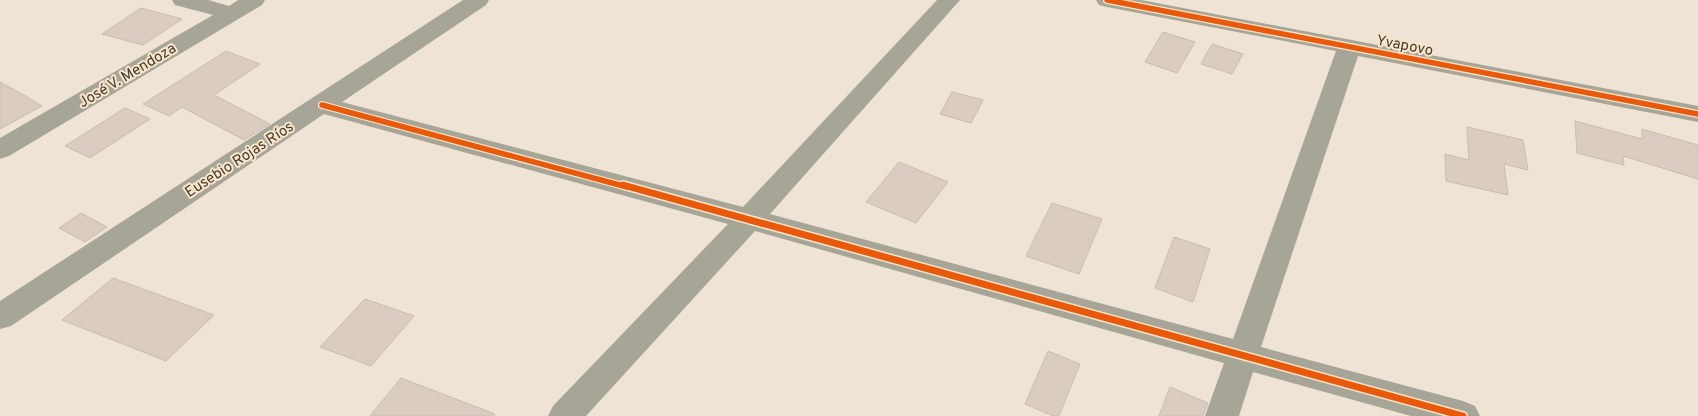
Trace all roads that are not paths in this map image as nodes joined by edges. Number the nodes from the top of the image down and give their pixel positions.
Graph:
1 (183, 0) edge
2 (254, 0) edge
3 (478, 0) edge
4 (949, 0) edge
5 (1107, 0) edge
6 (230, 13) junction
7 (1349, 47) junction
8 (322, 105) junction
9 (1698, 114) edge
10 (0, 150) edge
11 (749, 219) junction
12 (0, 317) edge
13 (1242, 356) junction
14 (565, 416) edge
15 (1222, 416) edge
16 (1463, 416) edge

1 - 6 street
2 - 6 street, José V. Mendoza
3 - 8 street, Eusebio Rojas Ríos
4 - 11 street
5 - 7 street, Yvapovo
6 - 10 street, José V. Mendoza
7 - 9 street, Yvapovo
7 - 13 street
8 - 11 street
8 - 12 street, Eusebio Rojas Ríos
11 - 13 street
11 - 14 street
13 - 15 street
13 - 16 street

